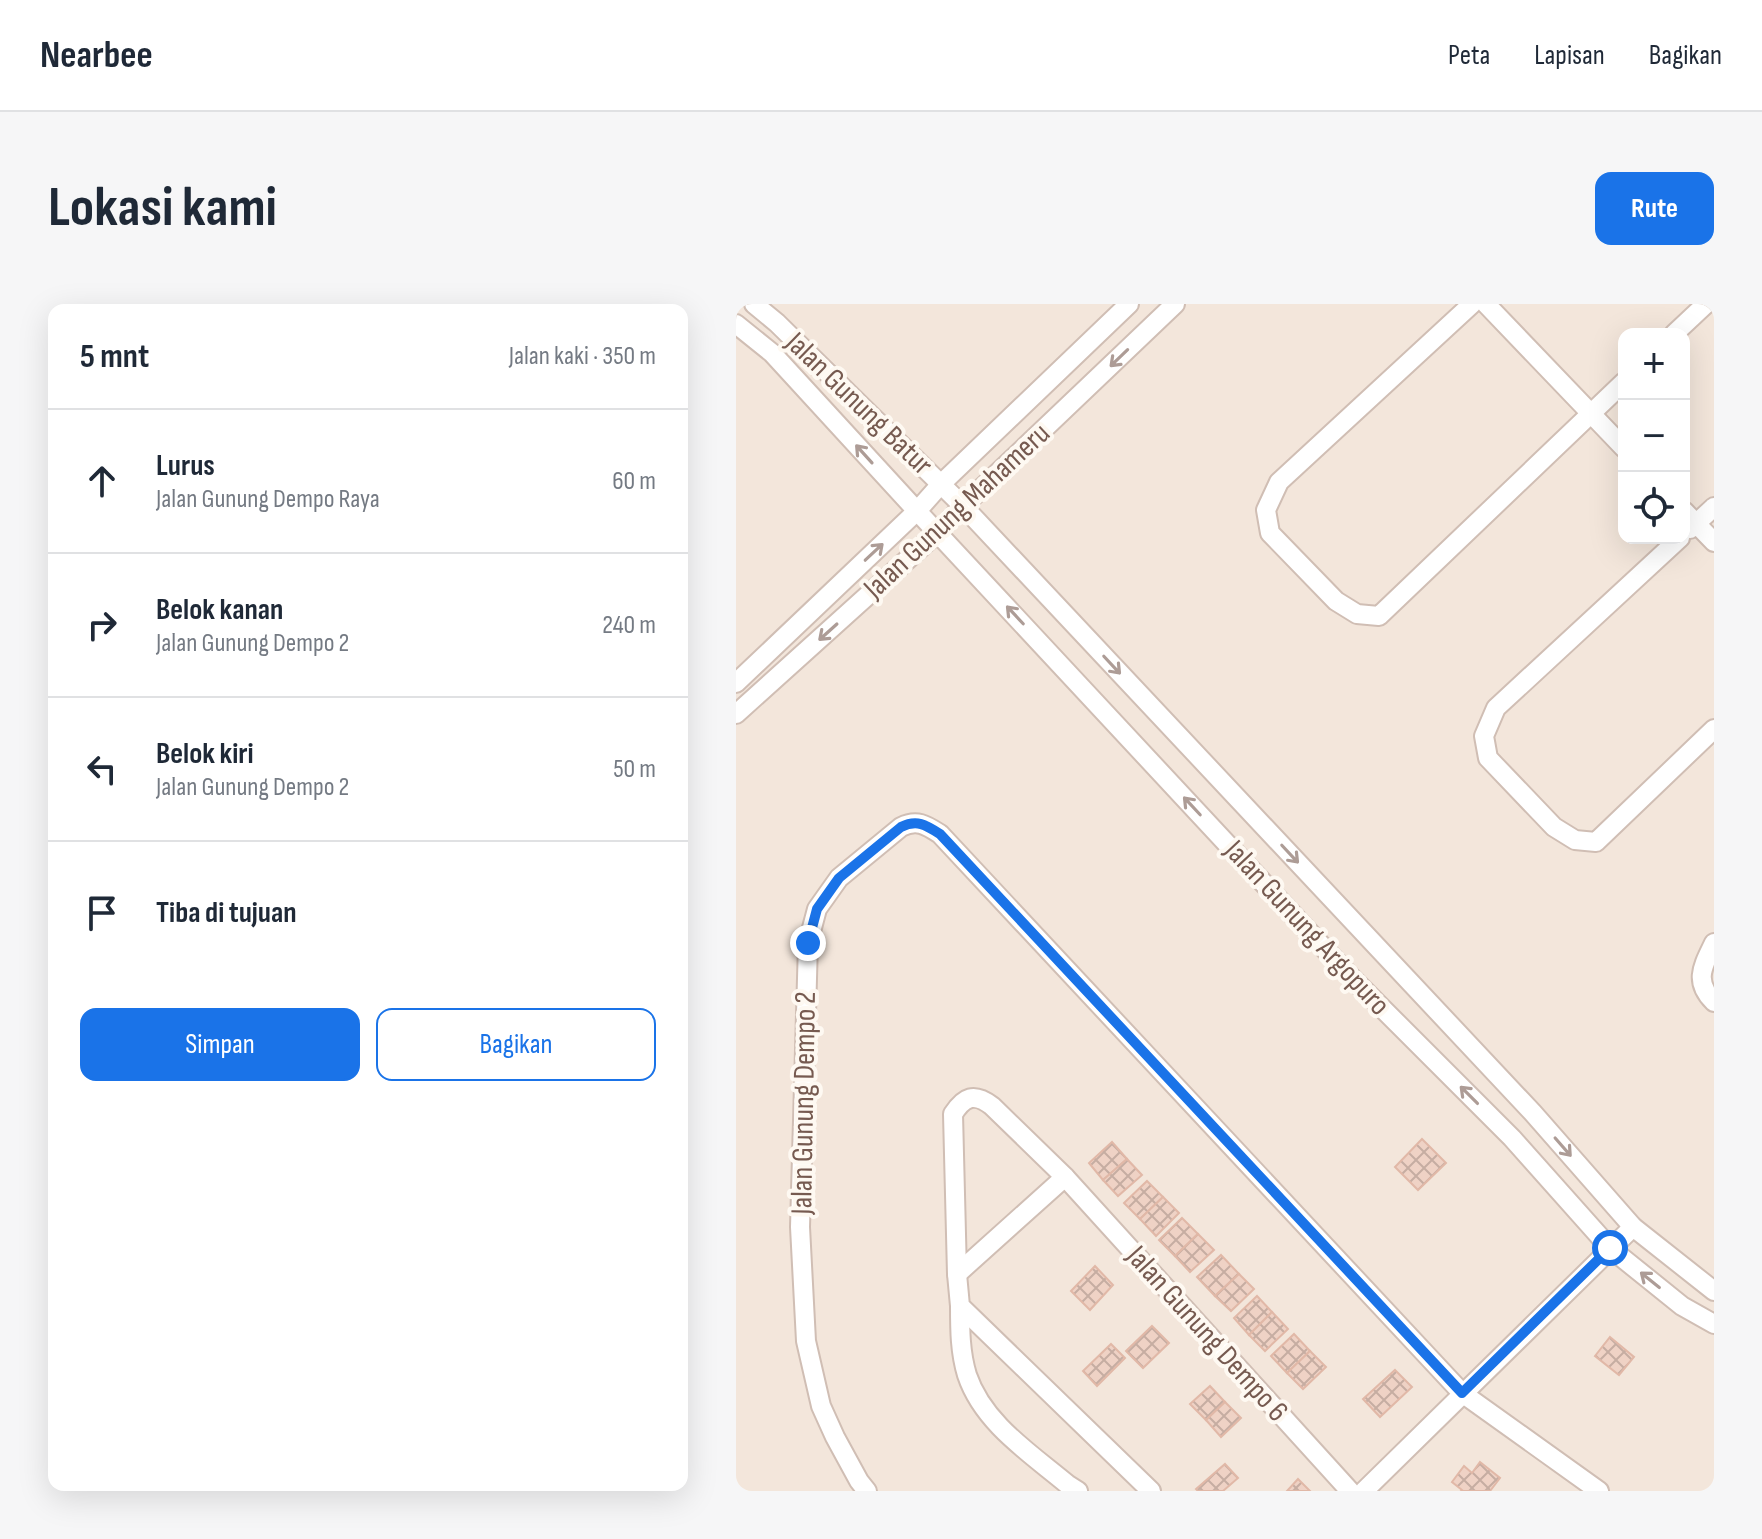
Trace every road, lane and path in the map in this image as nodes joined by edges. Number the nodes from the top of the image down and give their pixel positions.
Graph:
1 (754, 304) edge
2 (1129, 304) edge
3 (1175, 304) edge
4 (1472, 304) edge
5 (1486, 304) edge
6 (1706, 304) edge
7 (736, 324) edge
8 (1680, 328) edge
9 (1618, 388) edge
10 (1591, 414) junction
11 (1618, 442) edge
12 (941, 484) junction
13 (963, 506) junction
14 (1714, 507) edge
15 (917, 511) junction
16 (1690, 524) edge
17 (1690, 529) edge
18 (938, 532) junction
19 (1714, 542) edge
20 (1668, 544) edge
21 (736, 683) edge
22 (736, 714) edge
23 (1714, 729) edge
24 (1714, 943) edge
25 (1714, 1002) edge
26 (1065, 1177) junction
27 (1633, 1227) junction
28 (1610, 1248) junction
29 (957, 1274) junction
30 (1714, 1291) edge
31 (960, 1306) junction
32 (1714, 1324) edge
33 (1462, 1393) junction
34 (867, 1491) edge
35 (1078, 1491) edge
36 (1151, 1491) edge
37 (1350, 1491) edge
38 (1364, 1491) edge
39 (1599, 1491) edge

1 - 12 street, Jalan Gunung Batur
2 - 12 street, Jalan Gunung Mahameru
3 -> 13 street, Jalan Gunung Mahameru
4 - 10 street
5 - 10 street
6 - 8 street
15 -> 7 street, Jalan Gunung Batur
9 - 10 street
10 - 11 street
12 - 13 street, Jalan Gunung Batur
12 - 15 street, Jalan Gunung Mahameru
13 - 18 street, Jalan Gunung Mahameru
13 -> 27 street, Jalan Gunung Argopuro
14 - 16 street
15 - 18 street, Jalan Gunung Argopuro
21 -> 15 street, Jalan Gunung Mahameru
17 - 19 street
18 -> 22 street, Jalan Gunung Mahameru
28 -> 18 street, Jalan Gunung Argopuro
20 - 23 street
24 - 25 street
26 - 29 street
26 - 29 street, Jalan Gunung Dempo 6
26 - 37 street, Jalan Gunung Dempo 6
27 - 28 street
27 - 30 street, Jalan Gunung Argopuro
32 -> 28 street, Jalan Gunung Argopuro
28 - 33 street
29 - 31 street, Jalan Gunung Dempo 6
31 - 35 street, Jalan Gunung Dempo 6
31 - 36 street
33 - 34 street, Jalan Gunung Dempo 2
33 - 38 street
33 - 39 street

